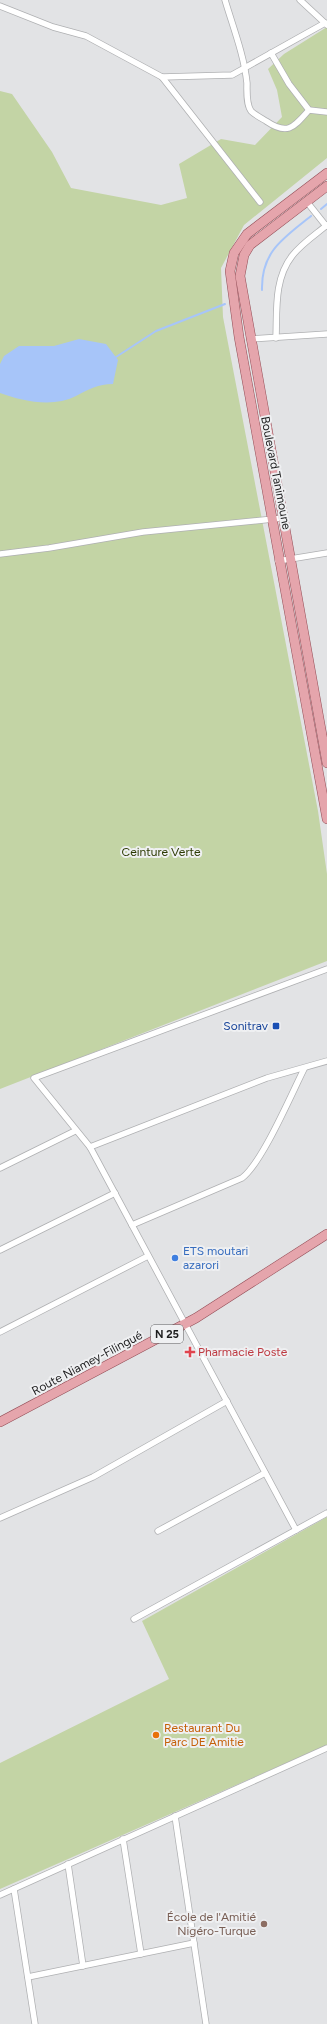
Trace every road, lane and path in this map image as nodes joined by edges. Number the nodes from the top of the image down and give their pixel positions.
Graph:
1 (225, 0) edge
2 (300, 0) edge
3 (0, 6) edge
4 (326, 24) edge
5 (271, 53) junction
6 (245, 67) junction
7 (162, 77) junction
8 (309, 110) junction
9 (327, 112) edge
10 (327, 173) edge
11 (327, 186) edge
12 (260, 202) dead end
13 (307, 202) junction
14 (327, 225) edge
15 (327, 334) edge
16 (276, 338) junction
17 (250, 339) junction
18 (273, 518) junction
19 (283, 518) junction
20 (327, 553) edge
21 (0, 554) edge
22 (290, 559) junction
23 (279, 561) junction
24 (327, 763) edge
25 (327, 819) edge
26 (327, 969) edge
27 (327, 1061) edge
28 (304, 1069) junction
29 (75, 1131) junction
30 (90, 1147) junction
31 (0, 1168) edge
32 (115, 1193) junction
33 (132, 1225) junction
34 (327, 1234) edge
35 (0, 1250) edge
36 (148, 1256) junction
37 (185, 1324) junction
38 (0, 1332) edge
39 (227, 1402) junction
40 (0, 1422) edge
41 (265, 1473) junction
42 (327, 1513) edge
43 (0, 1518) edge
44 (296, 1530) junction
45 (158, 1531) dead end
46 (134, 1619) dead end
47 (327, 1748) edge
48 (175, 1816) junction
49 (123, 1839) junction
50 (68, 1864) junction
51 (14, 1889) junction
52 (0, 1895) edge
53 (194, 1943) junction
54 (141, 1954) junction
55 (83, 1966) junction
56 (28, 1977) junction
57 (36, 2024) edge
58 (206, 2024) edge

1 - 6 street
2 - 4 street
3 - 7 street
4 - 5 street
5 - 6 street
5 - 8 street
6 - 7 street
6 - 8 street
7 - 12 street
8 - 9 street
10 - 18 main road, Boulevard Tanimoune
11 - 13 main road, Boulevard Tanimoune
13 - 14 street
13 - 17 main road, Boulevard Tanimoune
14 - 16 street
15 - 16 street
16 - 17 street
17 - 19 main road, Boulevard Tanimoune
18 - 19 street
18 - 21 street
18 - 23 main road, Boulevard Tanimoune
19 - 22 main road, Boulevard Tanimoune
20 - 22 street
22 - 23 street
22 - 24 main road, Boulevard Tanimoune
23 - 25 main road, Boulevard Tanimoune
26 - 29 street
27 - 28 street
28 - 30 street
28 - 33 street
29 - 30 street
29 - 31 street
30 - 32 street
32 - 33 street
32 - 35 street
33 - 36 street
34 - 37 main road, Route Niamey-Filingué / N 25
36 - 37 street
36 - 38 street
37 - 39 street
37 - 40 main road, Route Niamey-Filingué / N 25
39 - 41 street
39 - 43 street
41 - 44 street
41 - 45 street
42 - 44 street
44 - 46 street
47 - 48 street
48 - 49 street
48 - 53 street
49 - 50 street
49 - 54 street
50 - 51 street
50 - 55 street
51 - 52 street
51 - 56 street
53 - 54 street
53 - 58 street
54 - 55 street
55 - 56 street
56 - 57 street

